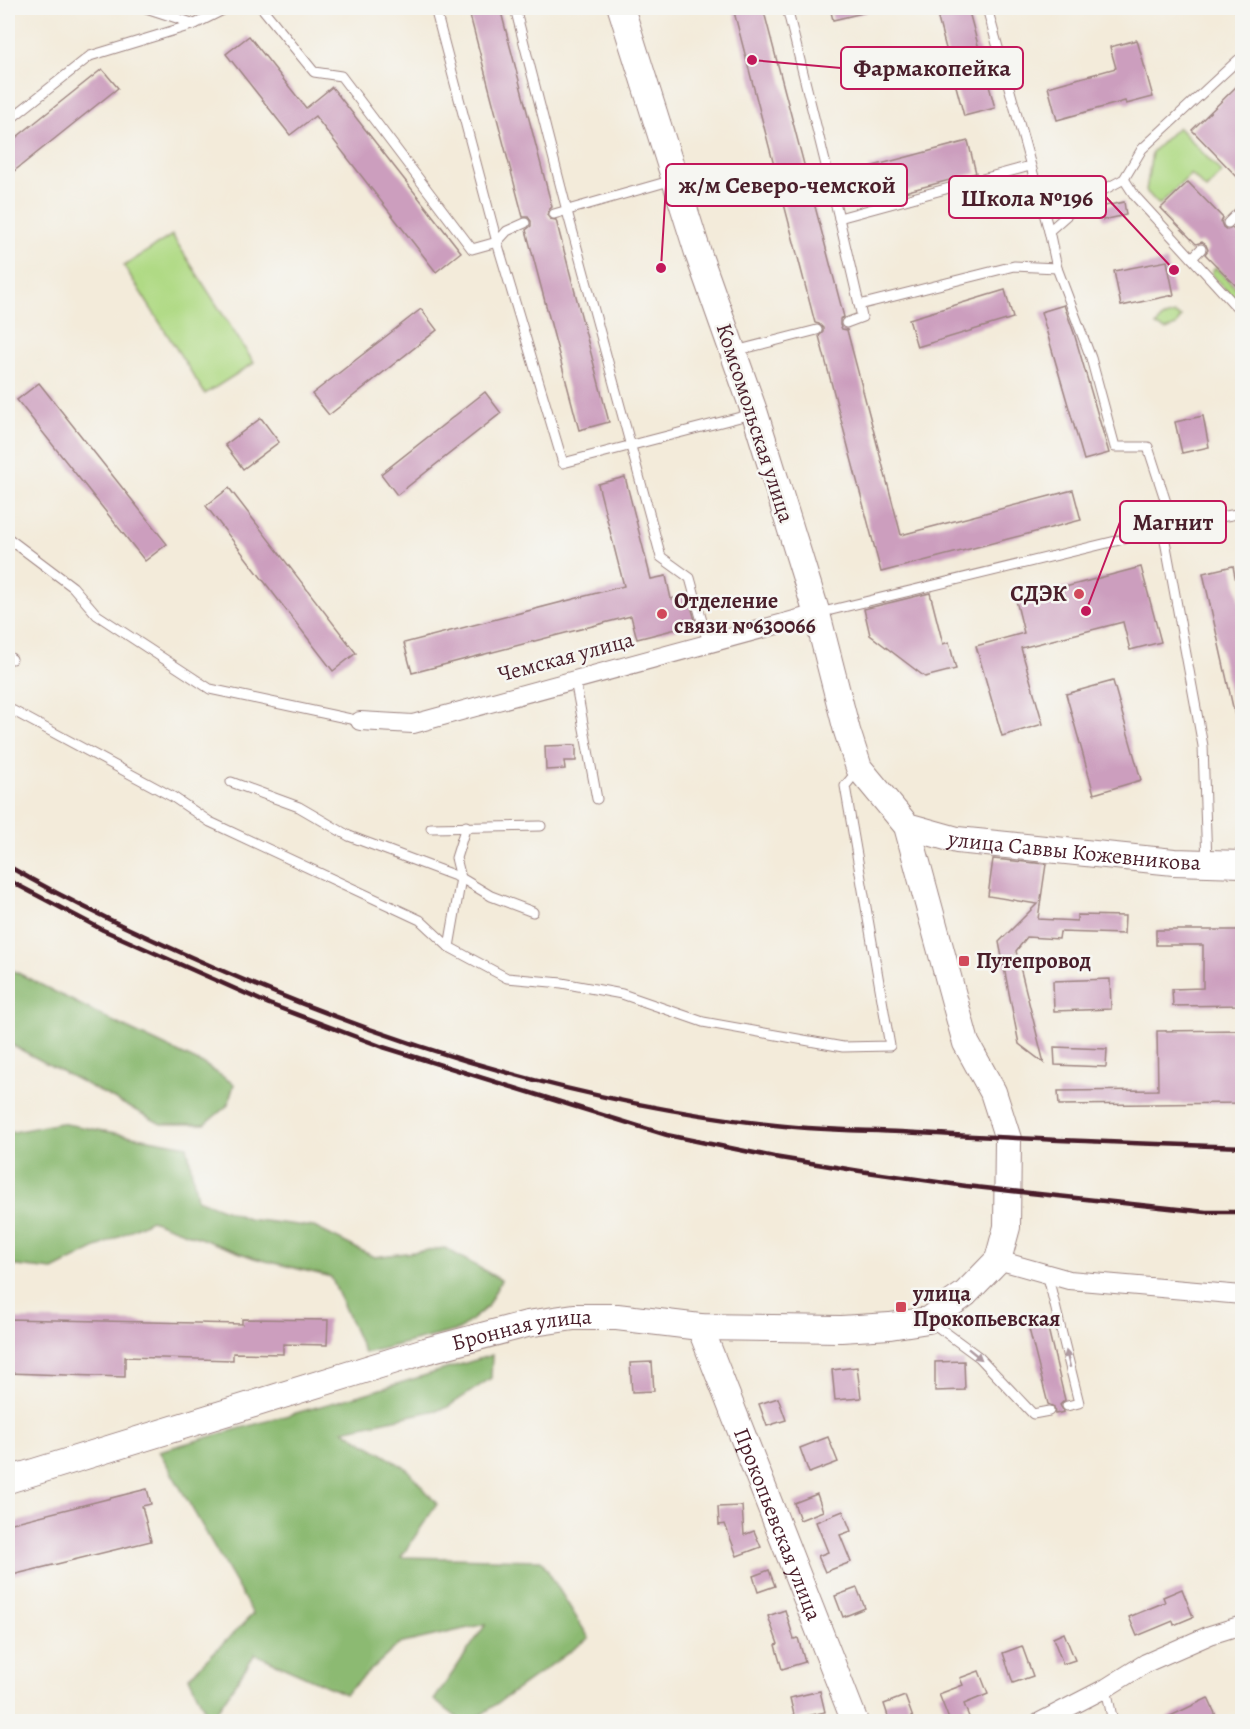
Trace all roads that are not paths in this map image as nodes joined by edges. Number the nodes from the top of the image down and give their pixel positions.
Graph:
1 (146, 8) edge
2 (227, 8) edge
3 (262, 8) edge
4 (435, 8) edge
5 (515, 8) edge
6 (621, 8) edge
7 (787, 8) edge
8 (987, 8) edge
9 (195, 24) junction
10 (1242, 64) edge
11 (8, 121) edge
12 (1030, 166) junction
13 (675, 179) junction
14 (1124, 179) junction
15 (1242, 210) edge
16 (567, 211) junction
17 (554, 214) dead end
18 (839, 218) junction
19 (525, 223) dead end
20 (1228, 223) dead end
21 (1049, 231) junction
22 (497, 242) junction
23 (1201, 249) dead end
24 (1192, 258) junction
25 (1057, 268) junction
26 (859, 305) junction
27 (1242, 305) edge
28 (846, 323) dead end
29 (817, 330) dead end
30 (733, 352) junction
31 (754, 414) junction
32 (631, 445) junction
33 (1242, 513) edge
34 (1174, 527) junction
35 (1163, 530) junction
36 (8, 538) edge
37 (817, 614) junction
38 (708, 644) junction
39 (575, 680) junction
40 (8, 708) edge
41 (360, 721) joint
42 (859, 768) junction
43 (231, 782) dead end
44 (597, 799) dead end
45 (466, 826) junction
46 (542, 826) dead end
47 (907, 826) junction
48 (431, 828) dead end
49 (1207, 863) junction
50 (1242, 864) edge
51 (461, 878) junction
52 (533, 912) dead end
53 (449, 947) junction
54 (998, 1260) junction
55 (1047, 1273) junction
56 (1242, 1295) edge
57 (928, 1320) junction
58 (700, 1327) junction
59 (1067, 1406) dead end
60 (1049, 1411) dead end
61 (8, 1480) edge
62 (1242, 1625) edge
63 (1106, 1688) junction
64 (855, 1722) edge
65 (1040, 1722) edge
66 (1113, 1722) edge

1 - 9 lane
2 - 9 lane
3 - 22 lane
4 - 22 lane
5 - 16 lane
6 - 13 main road, Комсомольская улица
7 - 18 lane
8 - 12 lane
9 - 11 lane
10 - 14 lane
12 - 18 lane
12 - 21 lane
13 - 16 lane
13 - 30 main road, Комсомольская улица
14 - 21 lane
14 - 24 lane
15 - 20 lane
16 - 17 lane
16 - 32 lane
18 - 26 lane
19 - 22 lane
21 - 25 lane
22 - 32 lane
23 - 24 lane
24 - 27 lane
25 - 26 lane
25 - 34 lane
26 - 28 lane
29 - 30 lane
30 - 31 main road, Комсомольская улица
31 - 32 lane
31 - 37 main road, Комсомольская улица
32 - 38 lane
33 - 34 lane
34 - 35 lane
35 - 37 lane
35 - 49 lane
36 - 41 lane
37 - 38 street, Чемская улица
37 - 42 main road, Комсомольская улица
38 - 39 street, Чемская улица
39 - 41 street, Чемская улица
39 - 44 lane
40 - 53 lane
42 - 47 main road, Комсомольская улица
42 - 53 lane
43 - 51 lane
45 - 46 lane
45 - 48 lane
45 - 51 lane
47 - 49 main road, улица Саввы Кожевникова
47 - 54 main road, Бронная улица
49 - 50 main road, улица Саввы Кожевникова
51 - 52 lane
51 - 53 lane
54 - 55 street
54 - 57 main road, Бронная улица
55 - 56 street
59 -> 55 lane
57 - 58 main road, Бронная улица
57 -> 60 lane
58 - 61 main road, Бронная улица
58 - 64 main road, Прокопьевская улица
62 - 63 street
63 - 65 street
63 - 66 lane

